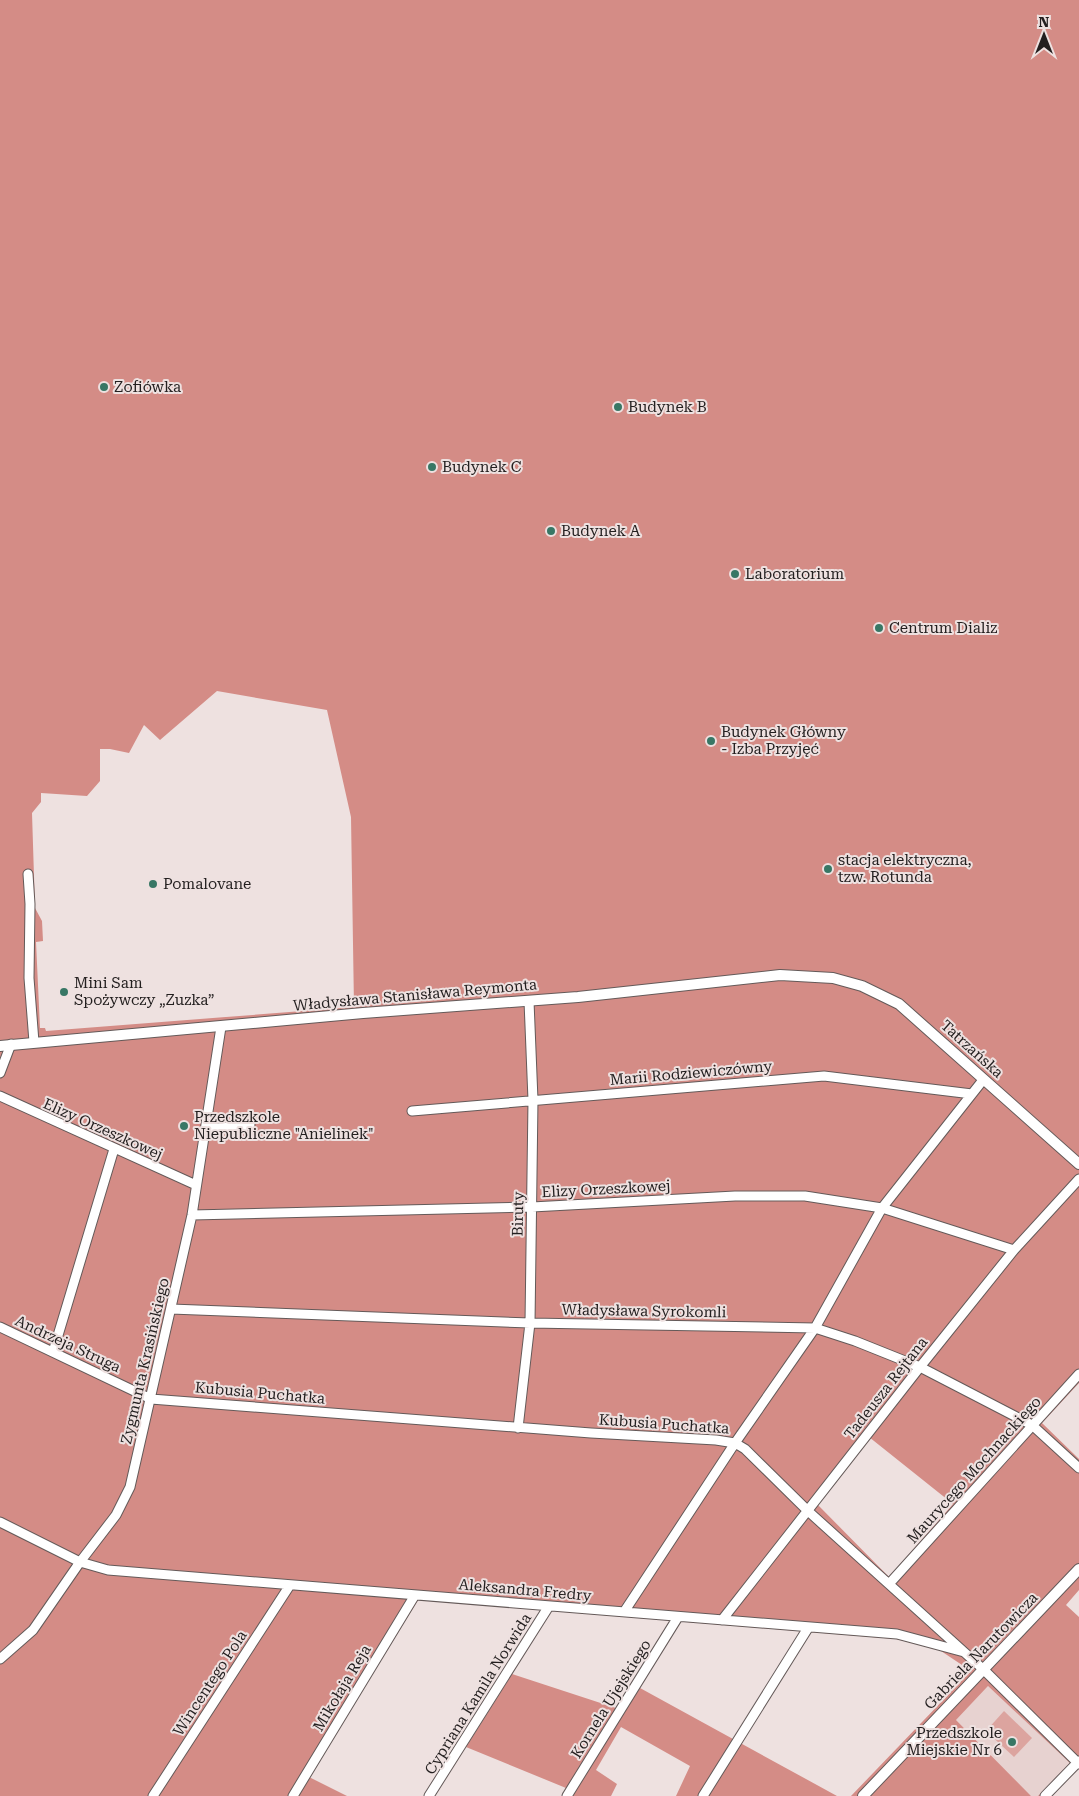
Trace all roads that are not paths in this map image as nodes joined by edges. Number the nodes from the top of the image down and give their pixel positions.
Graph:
1 (28, 874) dead end
2 (833, 978) joint
3 (529, 1001) junction
4 (221, 1027) junction
5 (34, 1042) junction
6 (11, 1044) junction
7 (0, 1046) edge
8 (0, 1073) edge
9 (983, 1080) junction
10 (972, 1094) junction
11 (0, 1096) edge
12 (533, 1100) junction
13 (412, 1111) dead end
14 (250, 1125) dead end
15 (205, 1129) junction
16 (114, 1149) junction
17 (1079, 1164) edge
18 (1079, 1179) edge
19 (196, 1185) junction
20 (532, 1207) junction
21 (882, 1208) junction
22 (192, 1215) junction
23 (1014, 1250) junction
24 (171, 1309) junction
25 (530, 1324) junction
26 (0, 1327) edge
27 (815, 1328) junction
28 (53, 1352) junction
29 (920, 1366) junction
30 (1079, 1374) edge
31 (151, 1399) junction
32 (1032, 1425) junction
33 (518, 1428) junction
34 (735, 1443) junction
35 (1079, 1468) edge
36 (808, 1512) junction
37 (0, 1522) edge
38 (80, 1562) junction
39 (1079, 1570) edge
40 (889, 1584) junction
41 (290, 1585) junction
42 (415, 1595) junction
43 (550, 1606) junction
44 (624, 1612) junction
45 (678, 1617) junction
46 (722, 1620) junction
47 (808, 1628) junction
48 (966, 1653) junction
49 (0, 1659) edge
50 (984, 1670) junction
51 (1078, 1763) edge
52 (153, 1796) edge
53 (293, 1796) edge
54 (429, 1796) edge
55 (567, 1796) edge
56 (703, 1796) edge
57 (863, 1796) edge
58 (1045, 1796) edge

1 - 5 street
2 - 3 street, Władysława Stanisława Reymonta
2 - 9 street, Tatrzańska
3 - 4 street, Władysława Stanisława Reymonta
3 - 12 street, Biruty
4 - 5 street, Władysława Stanisława Reymonta
4 - 15 street, Zygmunta Krasińskiego
5 - 6 street, Władysława Stanisława Reymonta
6 - 7 street, Władysława Stanisława Reymonta
6 - 8 street
9 - 10 street
9 - 17 street, Tatrzańska
10 - 12 street, Marii Rodziewiczówny
10 - 21 street
11 - 16 street, Elizy Orzeszkowej
12 - 13 street, Marii Rodziewiczówny
12 - 20 street, Biruty
14 - 15 street
15 - 19 street, Zygmunta Krasińskiego
16 - 19 street, Elizy Orzeszkowej
16 - 28 street
18 - 23 street, Tadeusza Rejtana
19 - 22 street, Zygmunta Krasińskiego
20 - 21 street, Elizy Orzeszkowej
20 - 22 street, Elizy Orzeszkowej
20 - 25 street, Biruty
21 - 23 street, Elizy Orzeszkowej
21 - 27 street
22 - 24 street, Zygmunta Krasińskiego
23 - 29 street, Tadeusza Rejtana
24 - 25 street, Władysława Syrokomli
24 - 31 street, Zygmunta Krasińskiego
25 - 27 street, Władysława Syrokomli
25 - 33 street, Biruty
26 - 28 street, Andrzeja Struga
27 - 29 street, Władysława Syrokomli
27 - 34 street
28 - 31 street, Andrzeja Struga
29 - 32 street, Władysława Syrokomli
29 - 36 street, Tadeusza Rejtana
30 - 32 street, Maurycego Mochnackiego
31 - 33 street, Kubusia Puchatka
31 - 38 street, Zygmunta Krasińskiego
32 - 35 street, Władysława Syrokomli
32 - 40 street, Maurycego Mochnackiego
33 - 34 street, Kubusia Puchatka
34 - 36 street, Kubusia Puchatka
34 - 44 street
36 - 40 street, Kubusia Puchatka
36 - 46 street, Tadeusza Rejtana
37 - 38 street, Aleksandra Fredry
38 - 41 street, Aleksandra Fredry
38 - 49 street, Zygmunta Krasińskiego
39 - 50 street, Gabriela Narutowicza
40 - 48 street, Kubusia Puchatka
41 - 42 street, Aleksandra Fredry
41 - 52 street, Wincentego Pola
42 - 43 street, Aleksandra Fredry
42 - 53 street, Mikołaja Reja
43 - 44 street, Aleksandra Fredry
43 - 54 street, Cypriana Kamila Norwida
44 - 45 street, Aleksandra Fredry
45 - 46 street, Aleksandra Fredry
45 - 55 street, Kornela Ujejskiego
46 - 47 street, Aleksandra Fredry
47 - 48 street, Aleksandra Fredry
47 - 56 street
48 - 50 street, Kubusia Puchatka
50 - 51 street, Kubusia Puchatka
50 - 57 street, Gabriela Narutowicza
51 - 58 street

